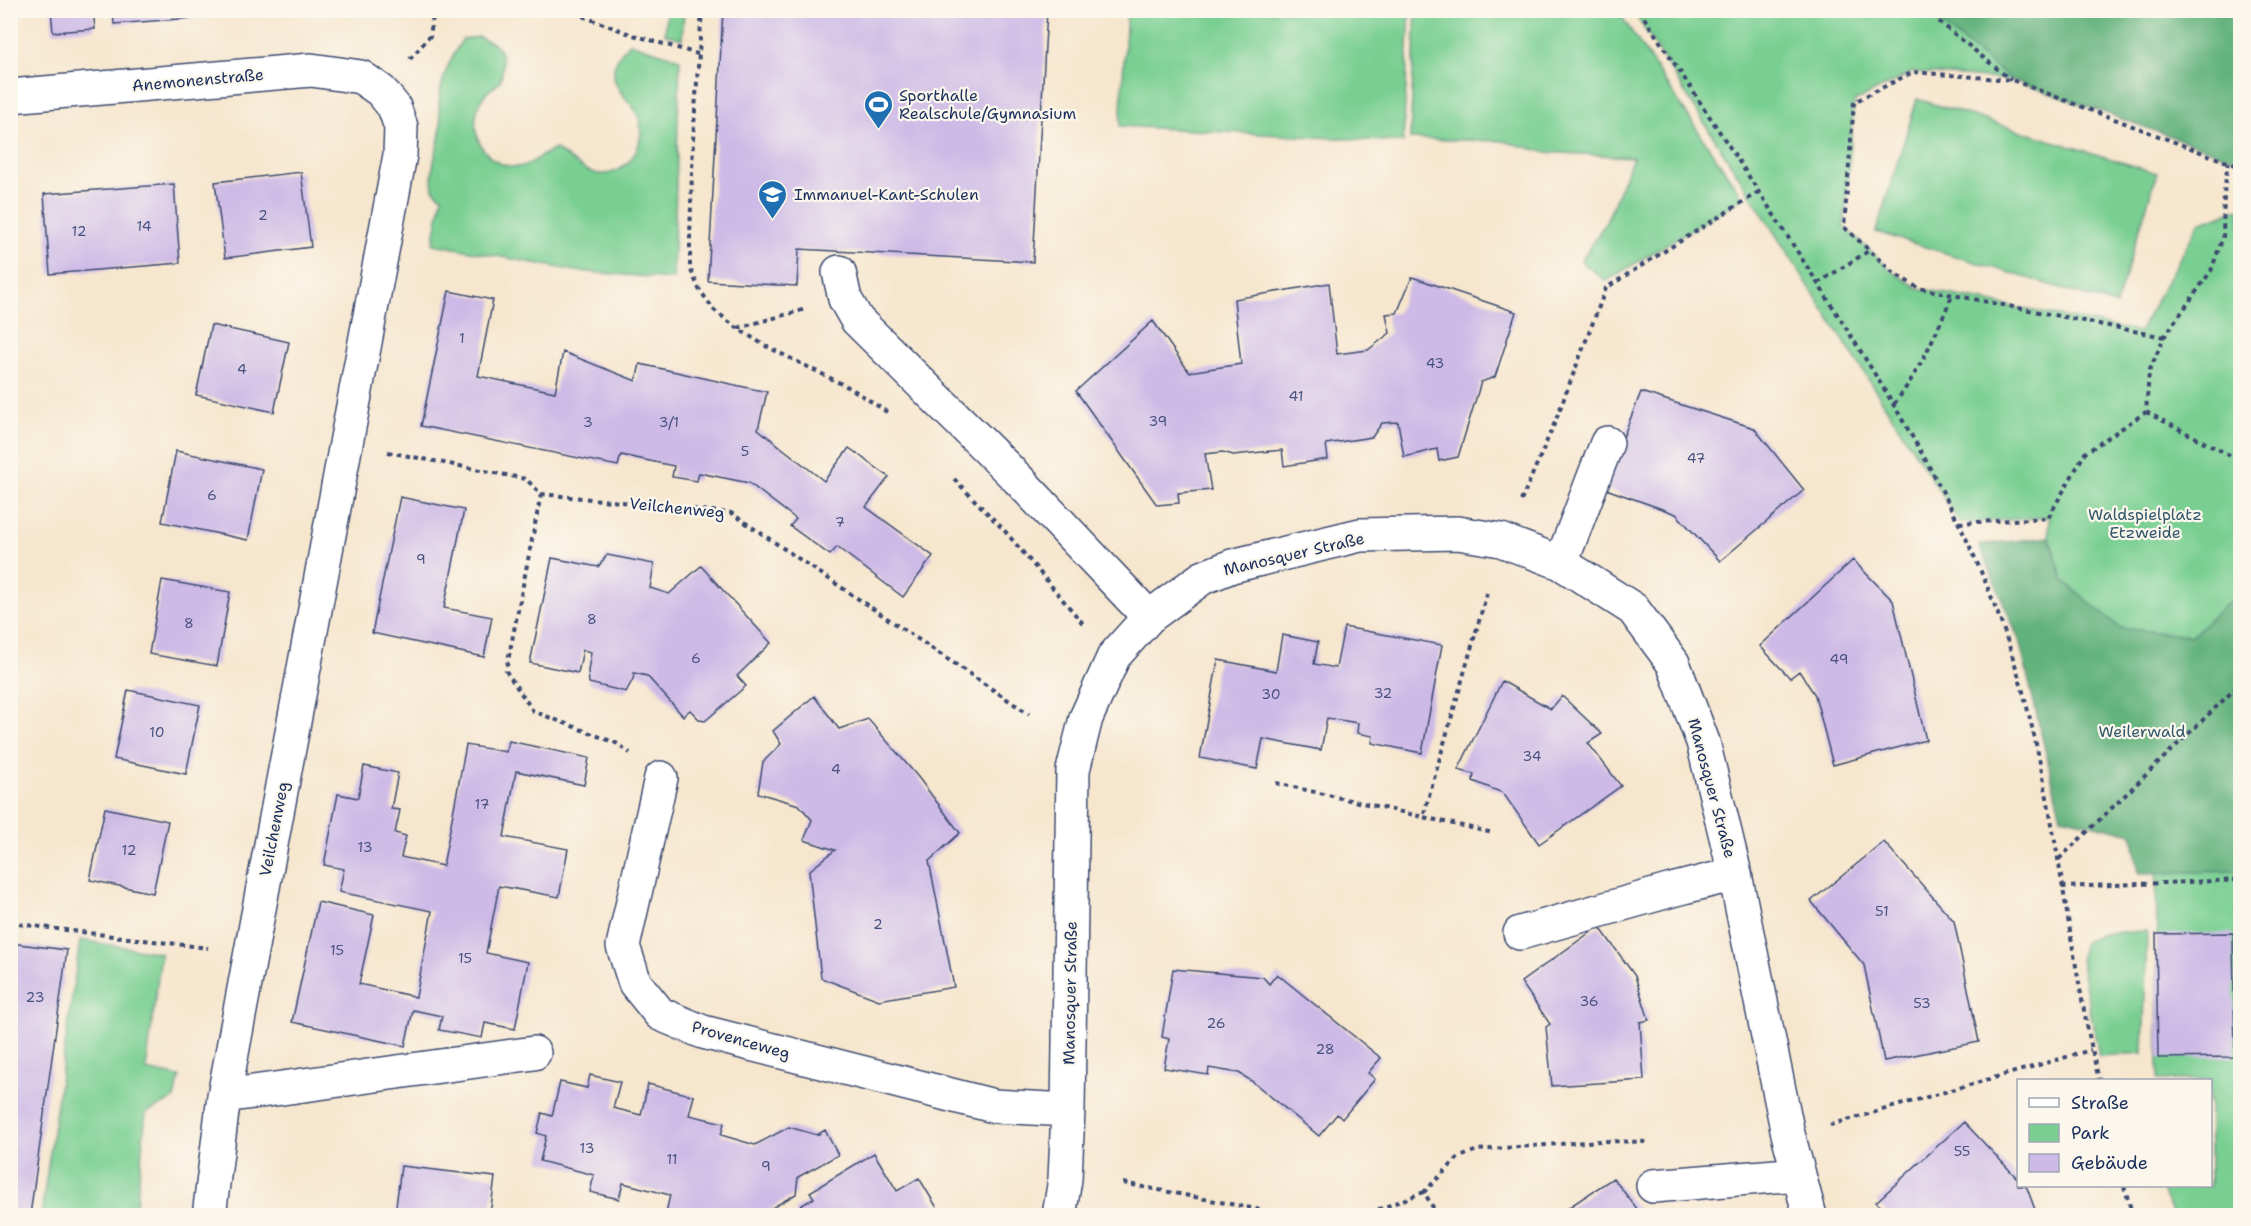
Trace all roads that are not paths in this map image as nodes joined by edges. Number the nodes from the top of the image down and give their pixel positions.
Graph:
1 (381, 91) joint
2 (10, 96) edge
3 (842, 285) road end
4 (1607, 443) dead end
5 (1561, 563) junction
6 (1149, 617) junction
7 (661, 778) dead end
8 (1735, 874) junction
9 (1520, 933) dead end
10 (534, 1053) dead end
11 (224, 1096) junction
12 (1068, 1110) junction
13 (1799, 1174) junction
14 (1653, 1186) dead end
15 (209, 1215) edge
16 (1059, 1215) edge
17 (1810, 1215) edge

1 - 2 street, Anemonenstraße
1 - 11 street, Veilchenweg
3 - 6 street
4 - 5 street
5 - 6 street, Manosquer Straße
5 - 8 street, Manosquer Straße
6 - 12 street, Manosquer Straße
7 - 12 street, Provenceweg
8 - 9 street
8 - 13 street, Manosquer Straße
10 - 11 street
11 - 15 street, Veilchenweg
12 - 16 street, Manosquer Straße
13 - 14 street
13 - 17 street, Manosquer Straße

